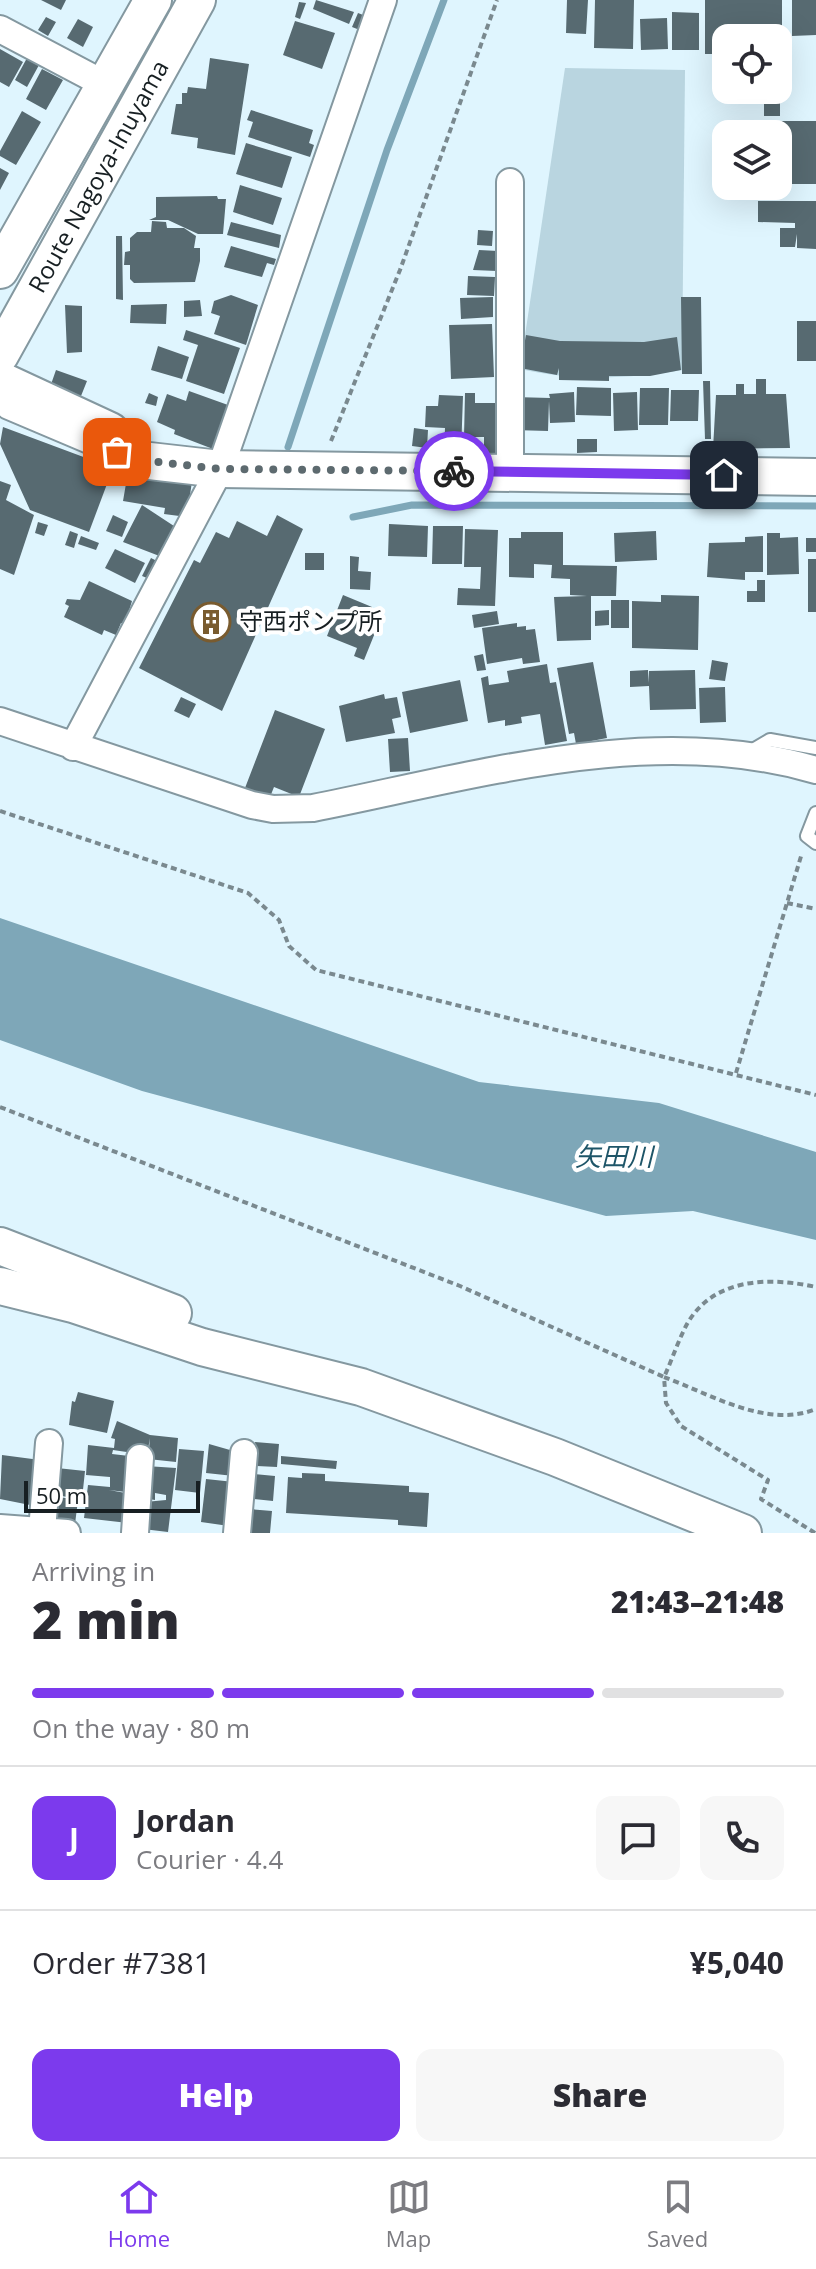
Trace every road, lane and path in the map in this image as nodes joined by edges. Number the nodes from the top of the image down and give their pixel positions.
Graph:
1 (153, 0) edge
2 (197, 0) edge
3 (383, 0) edge
4 (497, 0) edge
5 (0, 29) edge
6 (106, 85) junction
7 (510, 182) dead end
8 (0, 270) edge
9 (0, 355) edge
10 (4, 393) edge
11 (220, 469) junction
12 (320, 469) junction
13 (510, 472) junction
14 (816, 477) edge
15 (0, 721) edge
16 (73, 747) junction
17 (816, 748) edge
18 (746, 754) junction
19 (816, 770) edge
20 (0, 811) edge
21 (816, 813) edge
22 (812, 840) edge
23 (787, 903) junction
24 (816, 909) edge
25 (736, 1073) junction
26 (816, 1095) edge
27 (0, 1107) edge
28 (0, 1246) edge
29 (0, 1286) edge
30 (816, 1287) edge
31 (664, 1377) junction
32 (361, 1387) junction
33 (816, 1409) edge
34 (49, 1443) dead end
35 (244, 1453) dead end
36 (140, 1458) dead end
37 (0, 1528) edge
38 (55, 1532) edge
39 (135, 1533) edge
40 (237, 1533) edge
41 (743, 1533) edge
42 (815, 1533) edge

1 - 6 main road
2 - 9 main road, Route Nagoya-Inuyama
3 - 11 street
4 - 12 path
5 - 6 street
6 - 8 main road
7 - 13 street
10 - 11 main road
11 - 12 main road
11 - 16 street
12 - 13 main road
13 - 14 main road
15 - 16 street
16 - 18 street
17 - 18 lane
18 - 19 street
20 - 25 path
21 - 22 lane
22 - 23 path
23 - 24 path
23 - 25 path
25 - 26 path
27 - 31 path
28 - 32 main road
29 - 32 main road
30 - 31 path
31 - 33 path
31 - 42 path
32 - 41 main road
34 - 38 street
35 - 40 street
36 - 39 street
37 - 38 street

